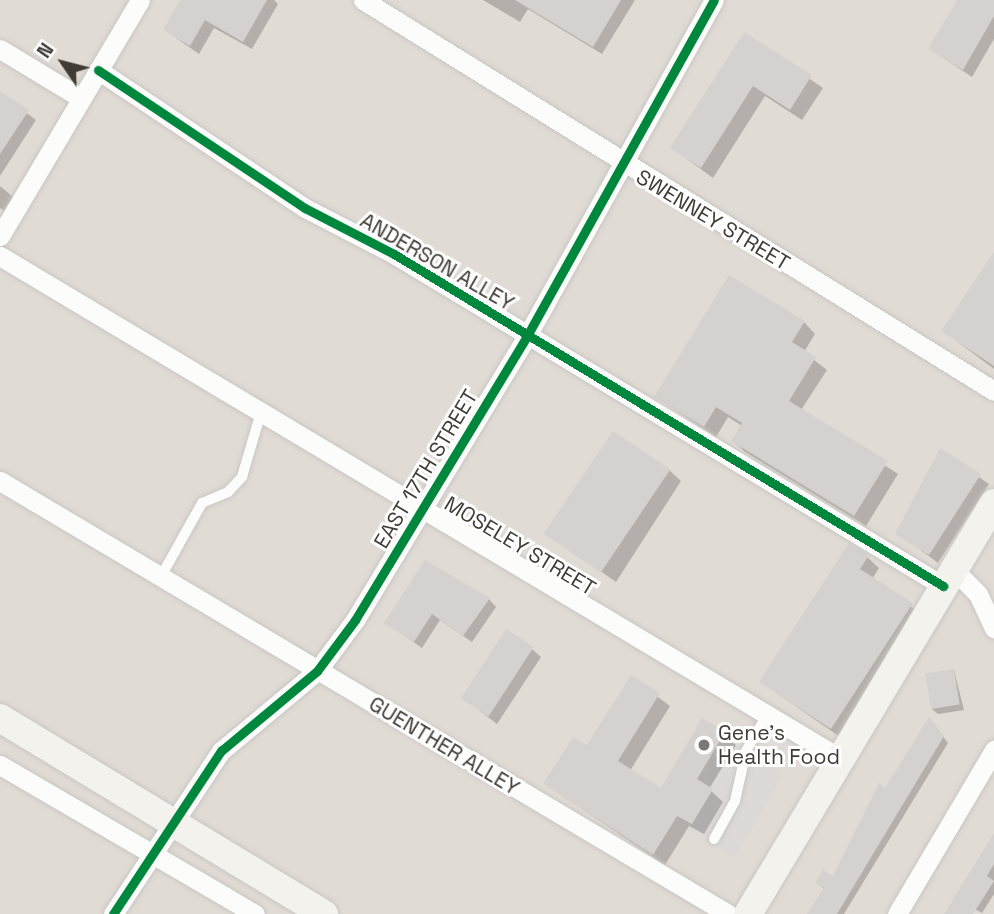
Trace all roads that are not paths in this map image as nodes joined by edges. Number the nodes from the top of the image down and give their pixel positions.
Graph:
1 (140, 0) edge
2 (363, 0) edge
3 (714, 0) edge
4 (0, 49) edge
5 (98, 70) junction
6 (81, 98) junction
7 (619, 163) junction
8 (0, 236) edge
9 (0, 256) edge
10 (528, 334) junction
11 (994, 391) edge
12 (261, 412) junction
13 (0, 481) edge
14 (994, 503) edge
15 (423, 509) junction
16 (987, 532) edge
17 (948, 578) junction
18 (159, 580) junction
19 (994, 628) edge
20 (317, 671) junction
21 (767, 715) junction
22 (0, 718) edge
23 (994, 751) edge
24 (841, 759) junction
25 (0, 765) edge
26 (172, 823) junction
27 (714, 839) dead end
28 (153, 853) junction
29 (113, 914) edge
30 (255, 914) edge
31 (324, 914) edge
32 (728, 914) edge
33 (748, 914) edge
34 (897, 914) edge

1 - 5 street
2 - 7 street, SWENNEY STREET
3 - 7 street, EAST 17TH STREET
4 - 6 street
5 - 6 street
5 - 10 street, ANDERSON ALLEY
6 - 8 street
7 - 10 street, EAST 17TH STREET
7 - 11 street, SWENNEY STREET
9 - 12 street, MOSELEY STREET
10 - 15 street, EAST 17TH STREET
10 - 17 street, ANDERSON ALLEY
12 - 15 street, MOSELEY STREET
12 - 18 lane
13 - 18 street, GUENTHER ALLEY
14 - 16 street
15 - 20 street, EAST 17TH STREET
15 - 21 street, MOSELEY STREET
16 - 17 street
17 - 19 street, ANDERSON ALLEY
17 - 24 street
18 - 20 street, GUENTHER ALLEY
20 - 26 street, EAST 17TH STREET
20 - 32 street, GUENTHER ALLEY
21 - 24 street, MOSELEY STREET
21 - 27 lane
22 - 26 street
23 - 34 street
24 - 33 street
25 - 28 street
26 - 28 street, EAST 17TH STREET
26 - 31 street
28 - 29 street, EAST 17TH STREET
28 - 30 street

